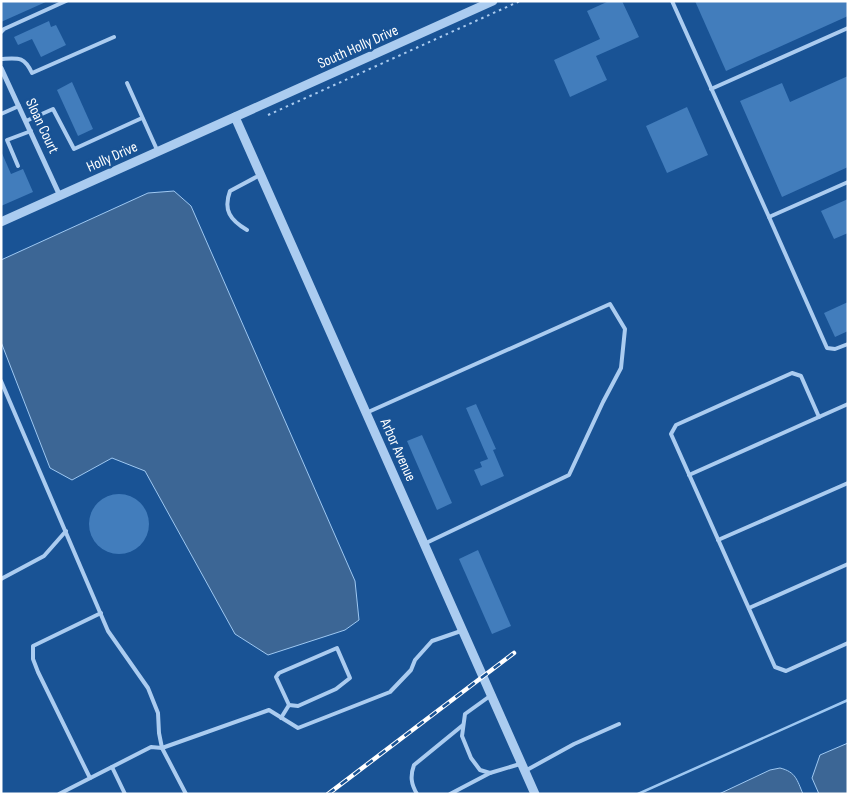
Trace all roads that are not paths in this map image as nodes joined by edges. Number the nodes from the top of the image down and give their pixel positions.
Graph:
1 (66, 1) edge
2 (493, 1) edge
3 (672, 1) edge
4 (848, 28) edge
5 (1, 32) edge
6 (114, 37) dead end
7 (1, 60) edge
8 (1, 68) edge
9 (127, 83) dead end
10 (711, 89) junction
11 (19, 106) junction
12 (1, 114) edge
13 (142, 118) junction
14 (235, 118) junction
15 (26, 121) junction
16 (31, 131) junction
17 (7, 140) junction
18 (1, 142) edge
19 (158, 152) junction
20 (18, 166) dead end
21 (260, 175) junction
22 (848, 182) edge
23 (60, 196) junction
24 (768, 217) junction
25 (1, 222) edge
26 (247, 230) dead end
27 (848, 344) edge
28 (1, 381) edge
29 (848, 404) edge
30 (366, 413) junction
31 (819, 417) junction
32 (689, 475) junction
33 (848, 483) edge
34 (66, 531) junction
35 (718, 540) junction
36 (424, 544) junction
37 (848, 564) edge
38 (1, 579) edge
39 (749, 608) junction
40 (101, 613) junction
41 (464, 631) junction
42 (848, 644) edge
43 (492, 694) junction
44 (289, 705) junction
45 (281, 718) junction
46 (619, 724) dead end
47 (463, 725) junction
48 (162, 748) junction
49 (112, 767) junction
50 (523, 767) junction
51 (490, 773) junction
52 (90, 778) junction
53 (59, 794) edge
54 (125, 794) edge
55 (186, 794) edge
56 (417, 794) edge
57 (450, 794) edge
58 (535, 794) edge

1 - 5 lane
2 - 14 street, South Holly Drive
3 - 10 lane
4 - 10 lane
6 - 7 lane
8 - 11 street, Sloan Court
9 - 13 lane
10 - 24 lane
11 - 12 lane
11 - 15 street, Sloan Court
13 - 15 lane
13 - 19 lane
14 - 19 street, Holly Drive
14 - 21 street, Arbor Avenue
15 - 16 street, Sloan Court
16 - 17 lane
16 - 23 street, Sloan Court
17 - 18 lane
17 - 20 lane
19 - 23 street, Holly Drive
21 - 26 lane
21 - 30 street, Arbor Avenue
22 - 24 lane
23 - 25 street, Holly Drive
24 - 27 lane
28 - 34 lane
29 - 31 lane
30 - 36 street, Arbor Avenue
30 - 36 lane
31 - 32 lane
31 - 32 lane
32 - 35 lane
33 - 35 lane
34 - 38 lane
34 - 40 lane
35 - 39 lane
36 - 41 street, Arbor Avenue
37 - 39 lane
39 - 42 lane
40 - 48 lane
40 - 52 lane
41 - 43 street, Arbor Avenue
41 - 45 lane
43 - 47 lane
43 - 50 street, Arbor Avenue
44 - 44 lane
44 - 45 lane
45 - 48 lane
46 - 50 lane
47 - 51 lane
47 - 56 lane
48 - 49 lane
48 - 55 lane
49 - 52 lane
49 - 54 lane
50 - 51 lane
50 - 58 street, Arbor Avenue
51 - 57 lane
52 - 53 lane

